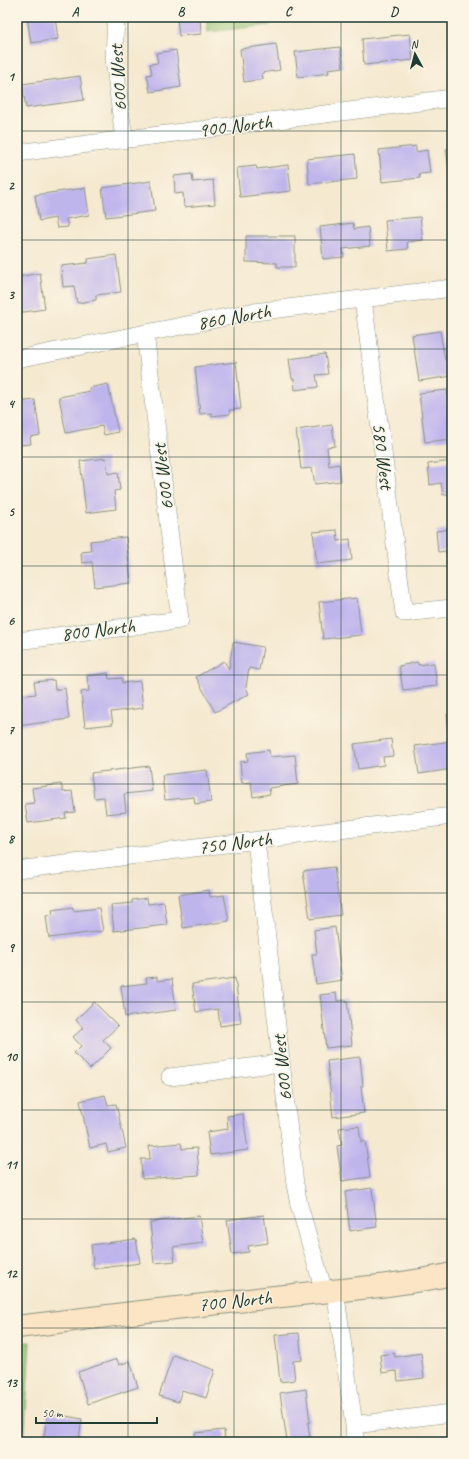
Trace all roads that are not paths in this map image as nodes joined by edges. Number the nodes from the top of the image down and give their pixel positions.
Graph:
1 (116, 17) edge
2 (452, 98) edge
3 (124, 140) junction
4 (17, 153) edge
5 (452, 288) edge
6 (363, 299) junction
7 (145, 333) junction
8 (17, 359) edge
9 (452, 608) edge
10 (180, 620) joint
11 (17, 641) edge
12 (452, 816) edge
13 (256, 841) junction
14 (17, 870) edge
15 (281, 1063) junction
16 (170, 1077) dead end
17 (452, 1274) edge
18 (330, 1291) junction
19 (17, 1327) edge
20 (452, 1413) edge
21 (354, 1425) junction
22 (355, 1442) edge

1 - 3 street, 600 West
2 - 3 street, 900 North
3 - 4 street, 900 North
5 - 6 street, 860 North
6 - 7 street, 860 North
6 - 9 street, 580 West
7 - 8 street, 860 North
7 - 10 street, 600 West
10 - 11 street, 800 North
12 - 13 street, 750 North
13 - 14 street, 750 North
13 - 15 street, 600 West
15 - 16 street
15 - 18 street, 600 West
17 - 18 street, 700 North
18 - 19 street, 700 North
18 - 21 street, 600 West
20 - 21 street
21 - 22 street, 600 West

